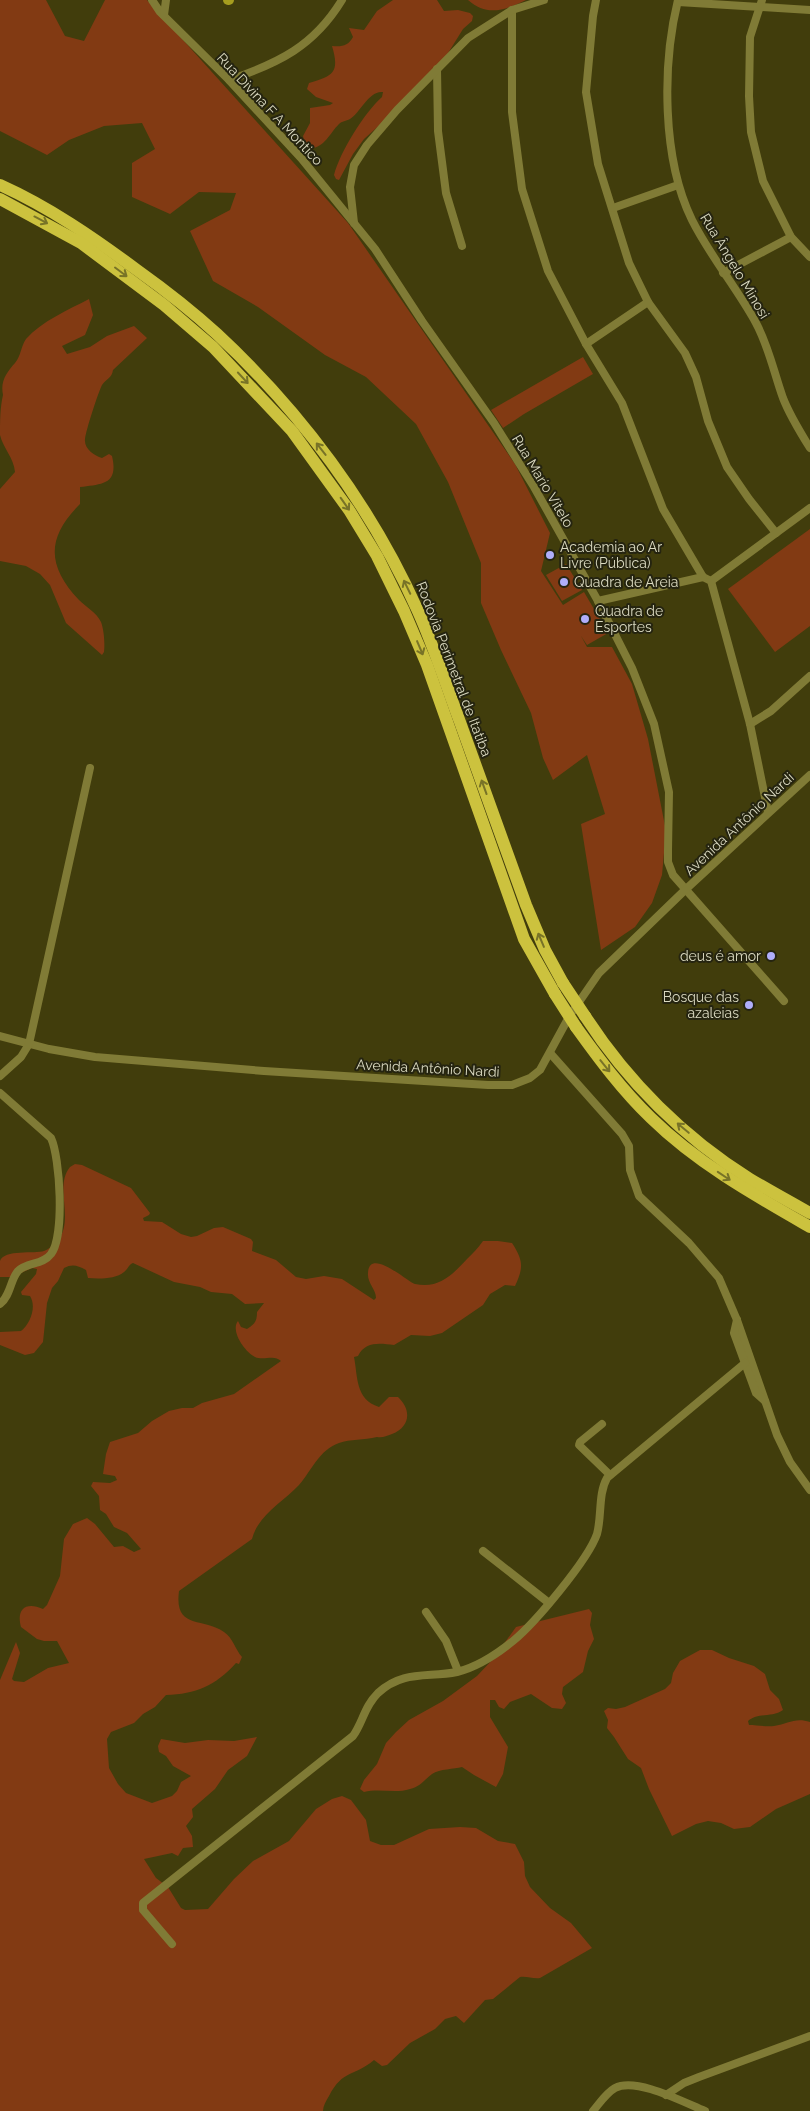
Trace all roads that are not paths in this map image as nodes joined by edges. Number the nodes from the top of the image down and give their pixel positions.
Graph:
1 (152, 0) edge
2 (166, 0) edge
3 (342, 0) edge
4 (544, 0) edge
5 (596, 0) edge
6 (678, 1) edge
7 (760, 4) edge
8 (512, 10) junction
9 (810, 10) edge
10 (164, 15) junction
11 (437, 69) junction
12 (229, 80) junction
13 (0, 185) edge
14 (678, 185) junction
15 (0, 199) edge
16 (612, 208) junction
17 (354, 223) junction
18 (790, 238) junction
19 (462, 246) dead end
20 (810, 257) edge
21 (723, 272) junction
22 (648, 302) junction
23 (586, 344) junction
24 (810, 448) edge
25 (810, 508) edge
26 (776, 533) junction
27 (703, 577) junction
28 (711, 581) junction
29 (598, 601) junction
30 (810, 676) edge
31 (750, 724) junction
32 (90, 768) dead end
33 (810, 775) edge
34 (768, 812) junction
35 (685, 890) junction
36 (784, 1001) dead end
37 (0, 1036) edge
38 (29, 1044) junction
39 (550, 1053) junction
40 (0, 1076) edge
41 (0, 1093) edge
42 (810, 1214) edge
43 (810, 1227) edge
44 (0, 1304) edge
45 (737, 1320) junction
46 (745, 1363) junction
47 (765, 1401) junction
48 (602, 1424) dead end
49 (610, 1475) junction
50 (810, 1490) edge
51 (483, 1551) dead end
52 (548, 1603) junction
53 (426, 1612) dead end
54 (458, 1671) junction
55 (172, 1944) dead end
56 (810, 2036) edge
57 (666, 2095) junction
58 (593, 2111) edge
59 (705, 2111) edge

1 - 10 street, Rua Divina F A Montico
2 - 10 street
3 - 12 street
4 - 8 street
5 - 16 street
6 - 7 street
6 - 14 street, Rua Ângelo Minosi
7 - 9 street
7 - 18 street
8 - 11 street
8 - 23 street
10 - 12 street, Rua Divina F A Montico
11 - 17 street
11 - 19 street
12 - 17 street, Rua Divina F A Montico
42 -> 13 highway, Rodovia Perimetral de Itatiba, bridge
14 - 16 street
14 - 21 street, Rua Ângelo Minosi
15 -> 43 highway, Rodovia Perimetral de Itatiba, bridge
16 - 22 street
17 - 29 street, Rua Mario Vitelo
18 - 20 street
18 - 21 street
21 - 24 street, Rua Ângelo Minosi
22 - 23 street
22 - 26 street
23 - 27 street
25 - 26 street
26 - 28 street
27 - 28 street
27 - 29 street
28 - 31 street
29 - 35 street, Rua Mario Vitelo
30 - 31 street
31 - 34 street
32 - 38 street
33 - 34 street, Avenida Antônio Nardi
34 - 35 street, Avenida Antônio Nardi
35 - 36 street, Rua Mario Vitelo
35 - 39 street, Avenida Antônio Nardi
37 - 38 street, Avenida Antônio Nardi
38 - 39 street, Avenida Antônio Nardi
38 - 40 street
39 - 45 street
41 - 44 street
45 - 46 street
45 - 47 street
46 - 47 street
46 - 49 street
47 - 50 street
48 - 49 street
49 - 52 street
51 - 52 street
52 - 54 street
53 - 54 street
54 - 55 street
56 - 57 street
57 - 58 street
57 - 59 street

